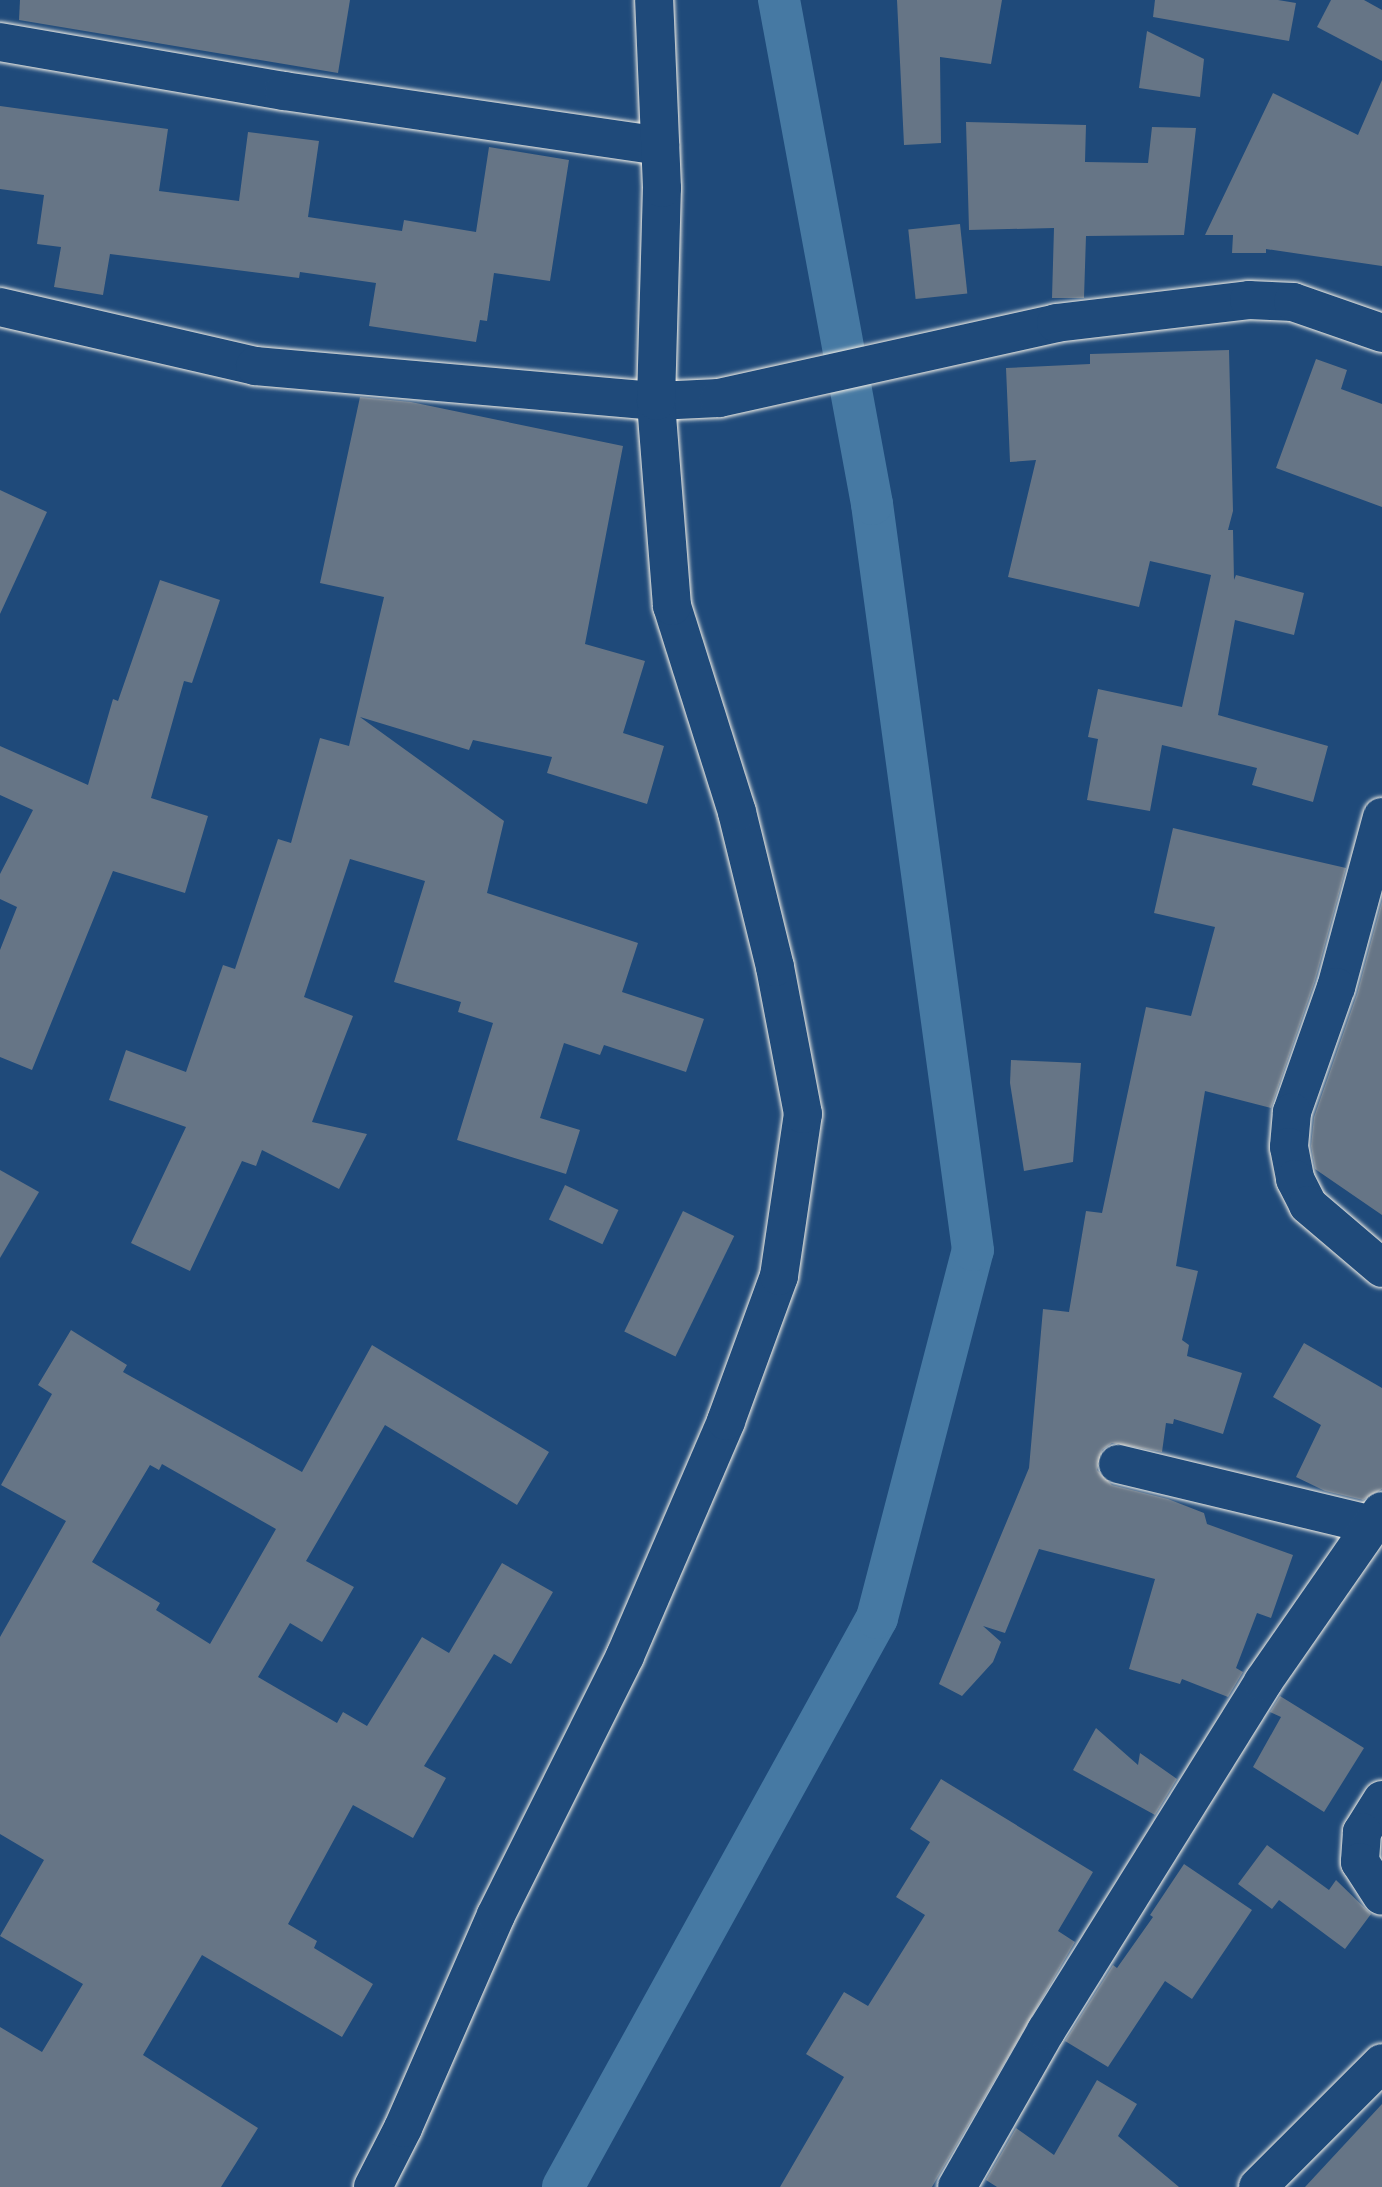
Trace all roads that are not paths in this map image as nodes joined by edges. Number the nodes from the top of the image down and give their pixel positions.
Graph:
1 (653, 0) edge
2 (0, 42) edge
3 (660, 146) junction
4 (0, 307) edge
5 (1378, 322) edge
6 (656, 401) junction
7 (1382, 817) edge
8 (1382, 1268) edge
9 (1118, 1464) dead end
10 (1377, 1518) edge
11 (1382, 1800) edge
12 (1382, 1896) edge
13 (1382, 2063) edge
14 (373, 2187) edge
15 (957, 2187) edge
16 (1258, 2187) edge

1 - 3 street
2 - 3 street
3 - 6 street
4 - 6 street
5 - 6 street
6 - 14 street
7 - 8 street
9 - 10 street
10 - 15 street
11 - 12 street
13 - 16 street

